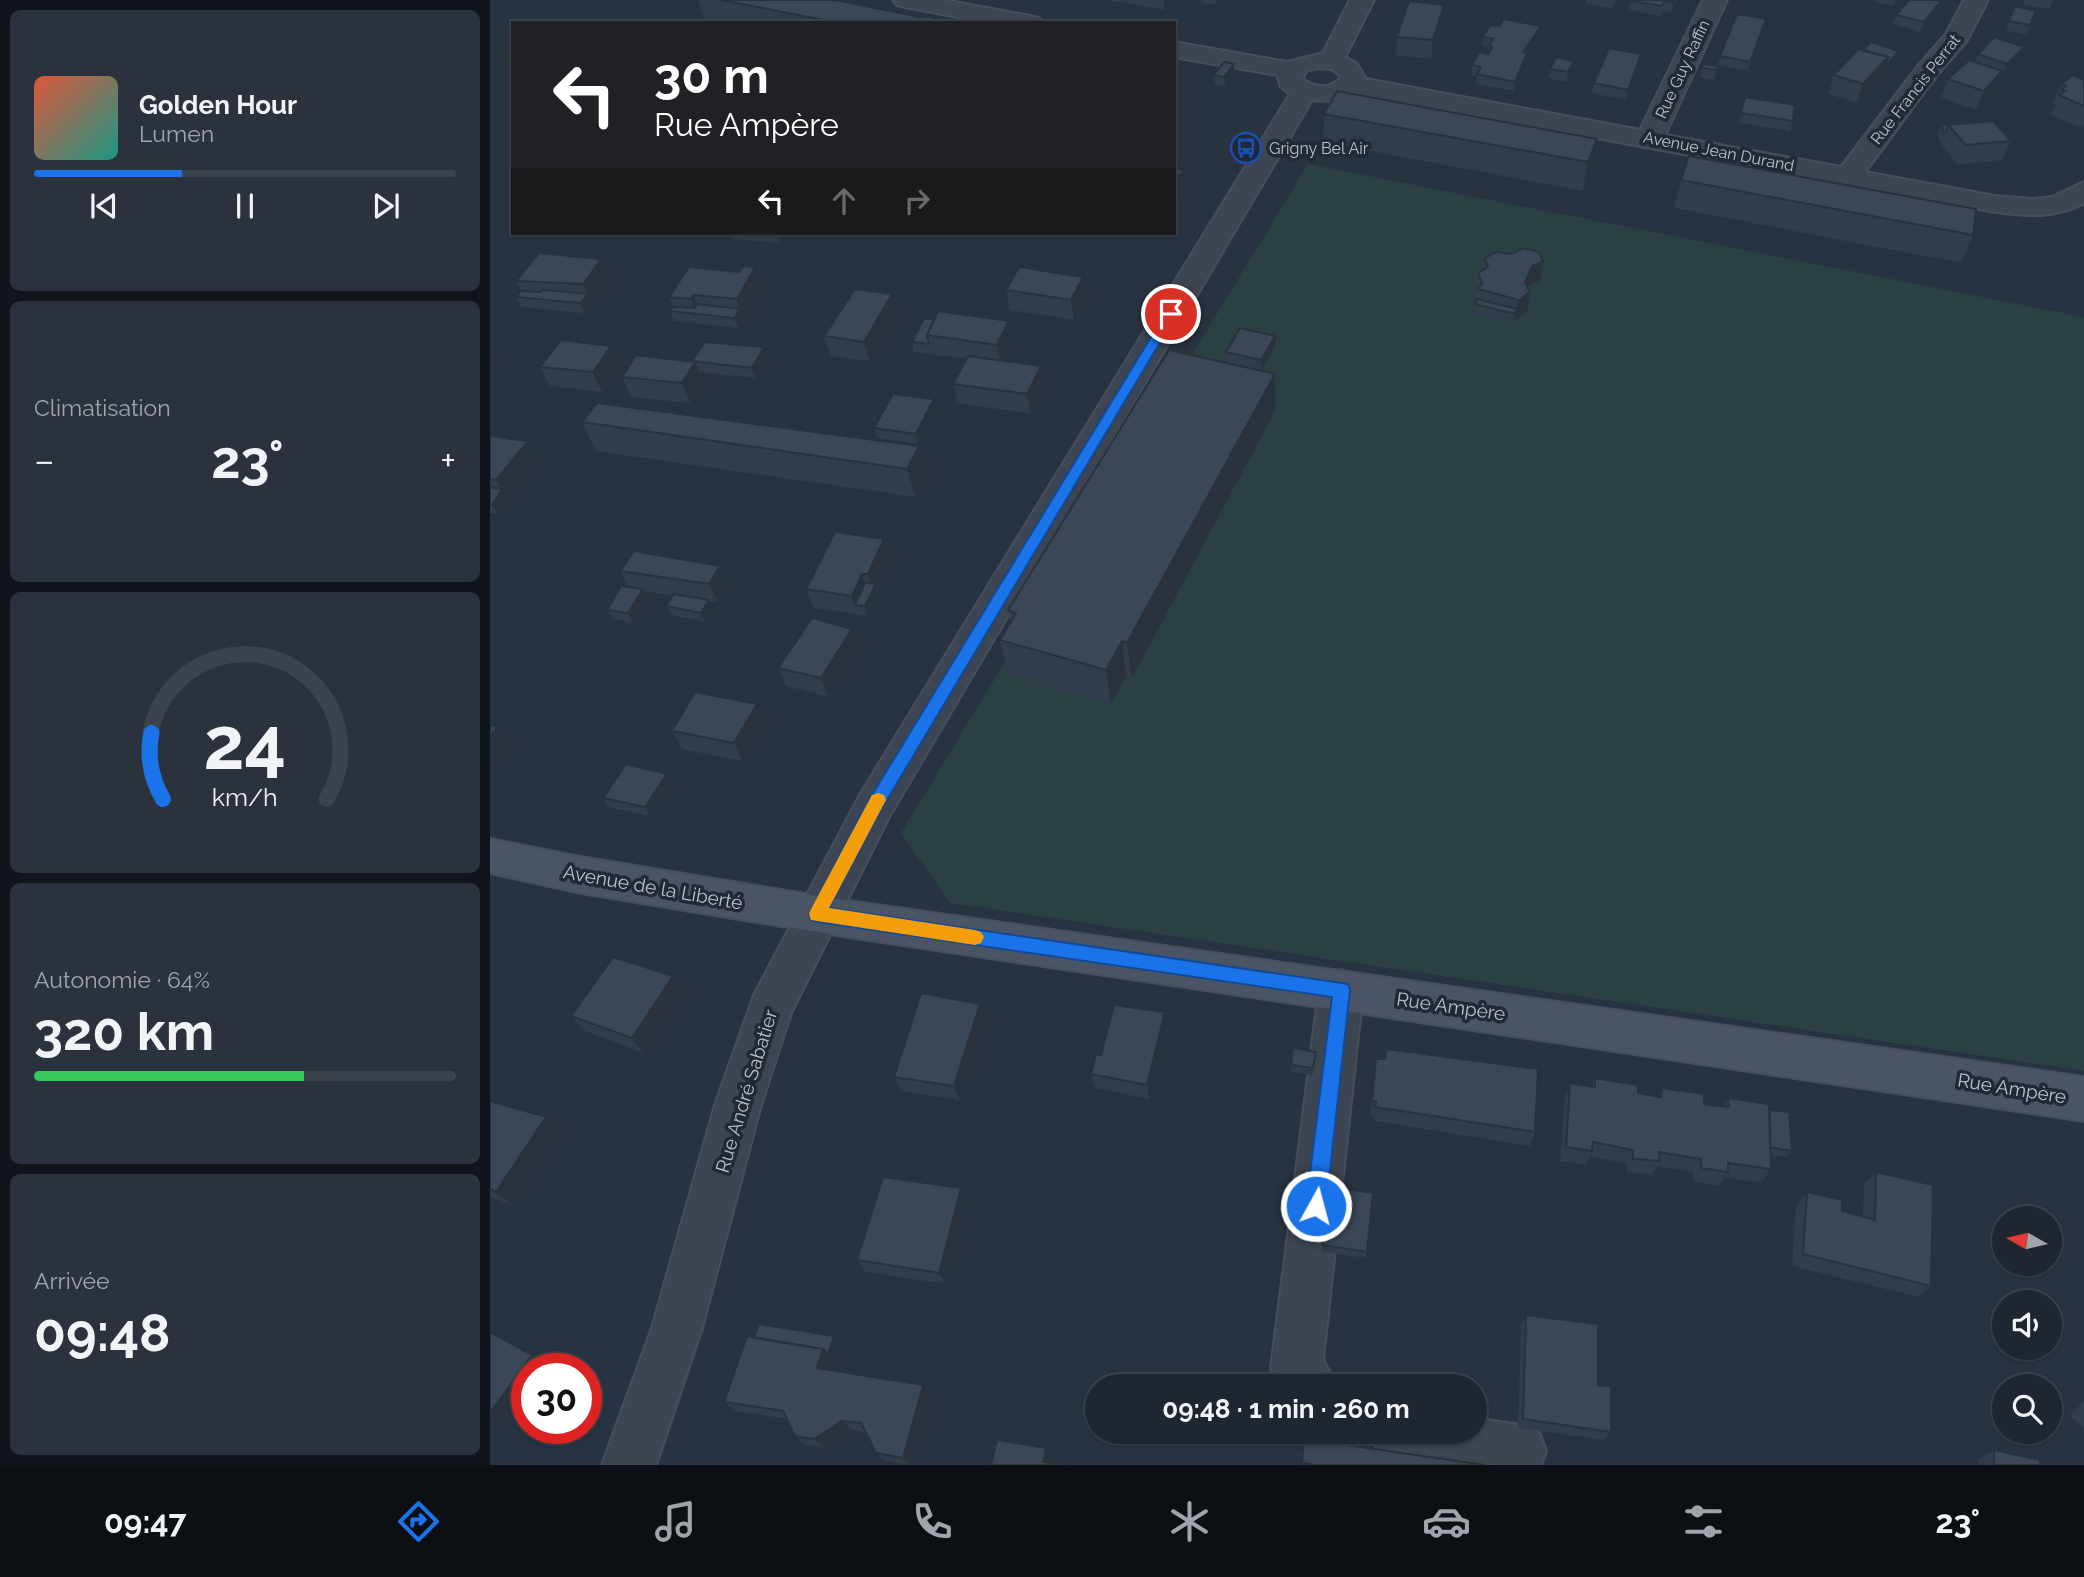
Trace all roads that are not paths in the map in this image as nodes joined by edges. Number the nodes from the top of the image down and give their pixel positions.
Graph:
1 (905, 0) edge
2 (1362, 0) edge
3 (1715, 0) edge
4 (1976, 0) edge
5 (1019, 21) edge
6 (1176, 50) edge
7 (1331, 61) junction
8 (1298, 81) junction
9 (1350, 84) junction
10 (1650, 138) junction
11 (1848, 176) junction
12 (2084, 190) edge
13 (490, 856) edge
14 (817, 914) junction
15 (1341, 990) junction
16 (2084, 1099) edge
17 (1302, 1374) edge
18 (1475, 1444) edge
19 (1520, 1451) dead end
20 (629, 1465) edge

1 - 5 street
2 - 7 street
3 - 10 street, Rue Guy Raffin
4 - 11 street, Rue Francis Perrat
6 - 8 street
7 - 8 street
7 - 9 street
8 - 9 street
8 - 14 street, Rue André Sabatier
9 - 10 street, Avenue Jean Durand
10 - 11 street, Avenue Jean Durand
11 - 12 street, Avenue Jean Durand
13 - 14 street, Avenue de la Liberté
14 - 15 street, Rue Ampère
14 - 20 street, Rue André Sabatier
15 - 16 street, Rue Ampère
15 - 17 street
18 - 19 street

